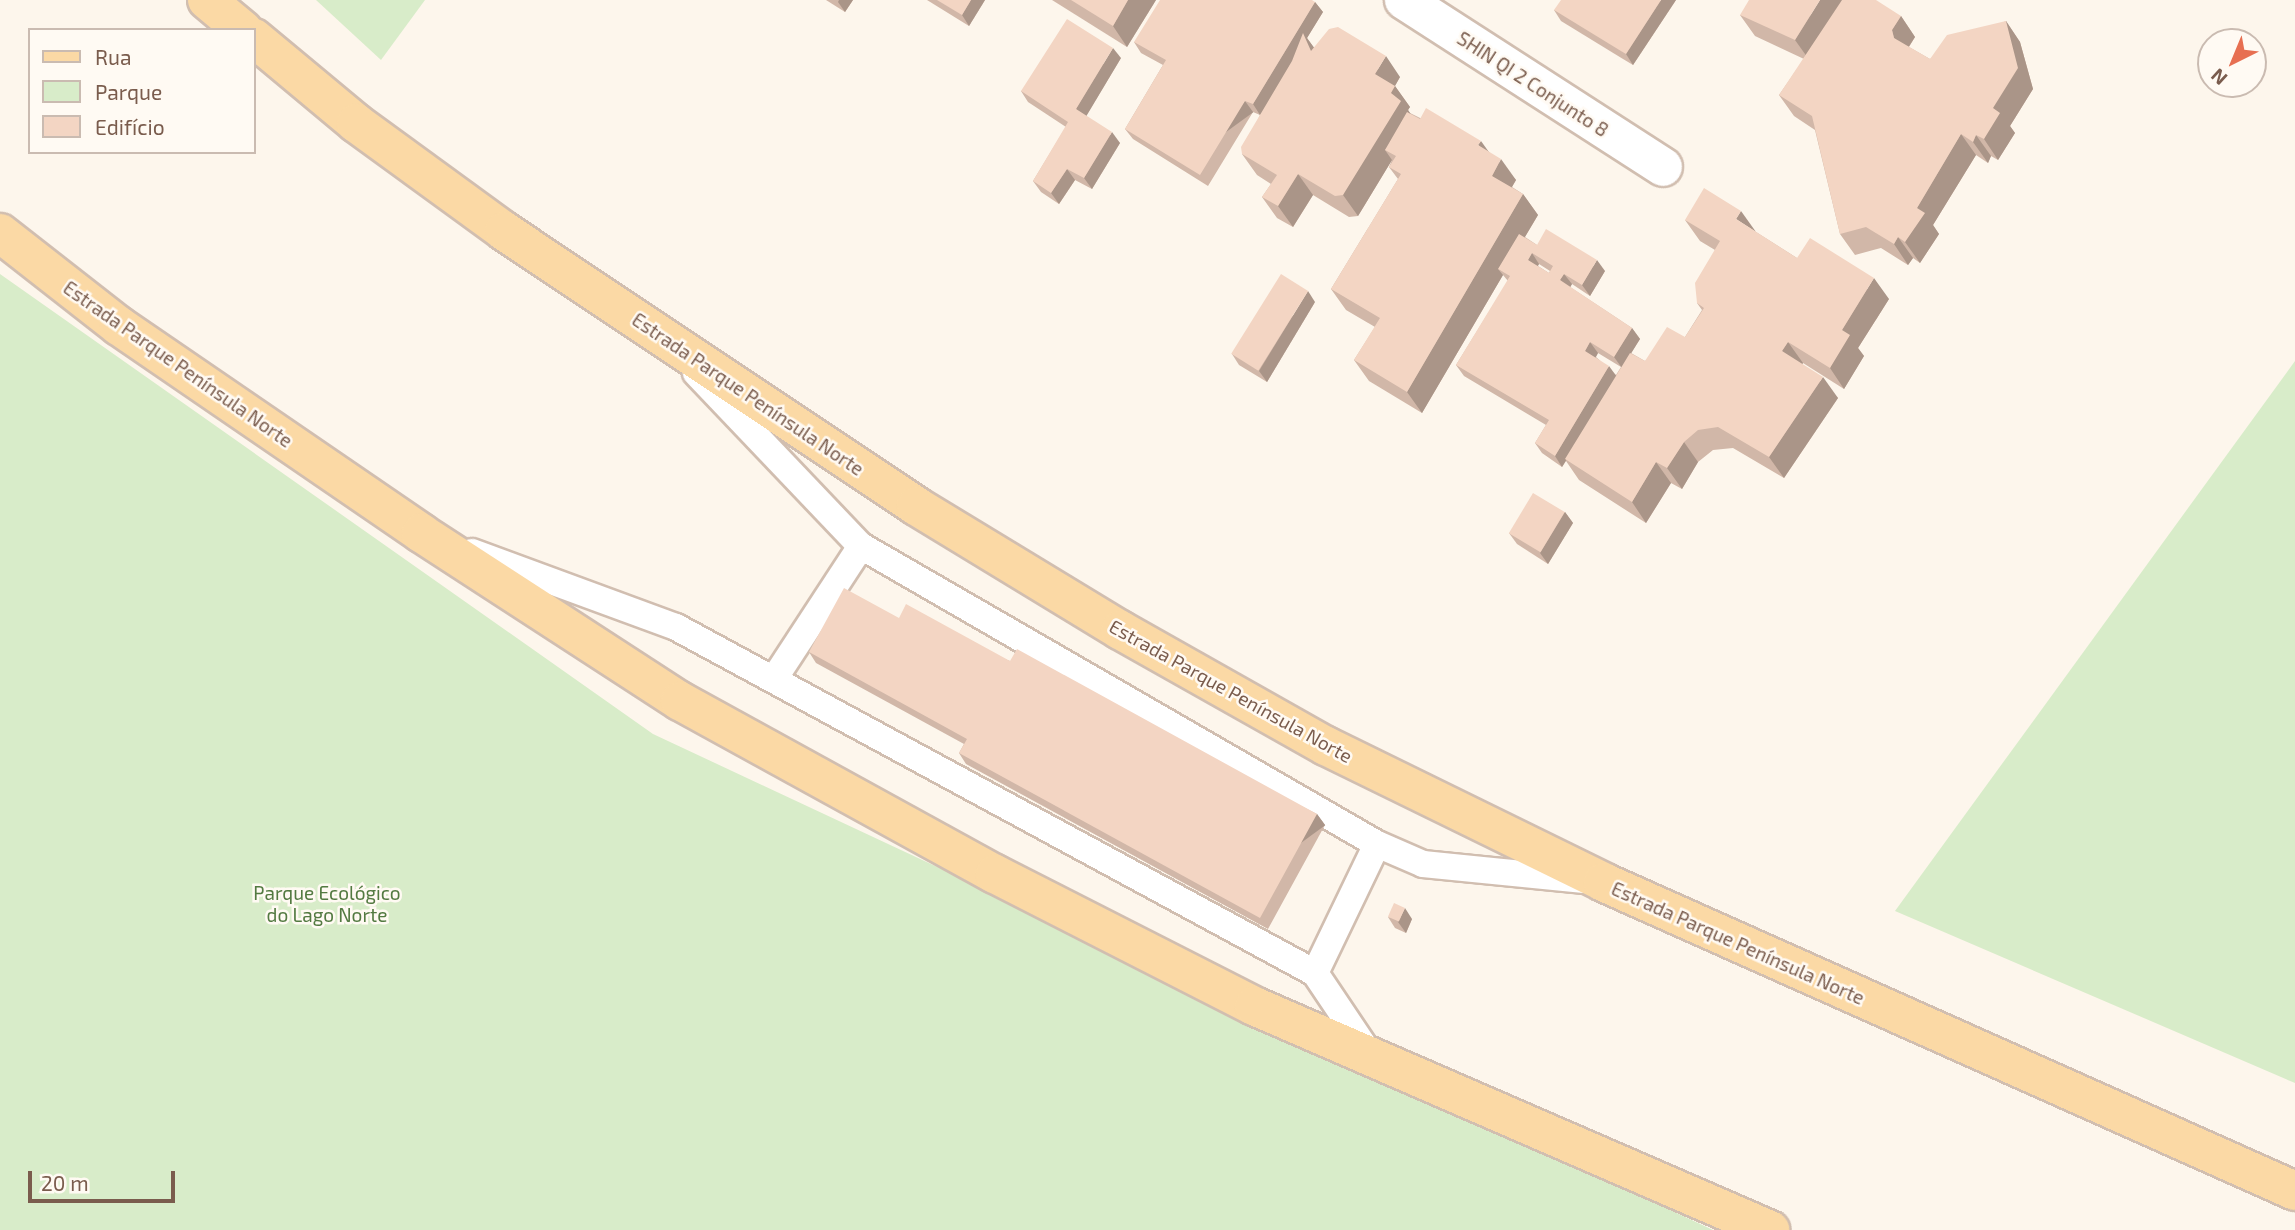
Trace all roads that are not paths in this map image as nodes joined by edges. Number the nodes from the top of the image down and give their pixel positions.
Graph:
1 (207, 0) edge
2 (1404, 0) edge
3 (241, 28) edge
4 (256, 40) edge
5 (1663, 167) dead end
6 (0, 233) edge
7 (660, 337) junction
8 (421, 533) junction
9 (861, 546) junction
10 (774, 679) junction
11 (1377, 844) junction
12 (1603, 882) junction
13 (1315, 972) junction
14 (1372, 1059) junction
15 (2295, 1192) edge
16 (1770, 1230) edge

1 - 3 main road
2 - 5 street, SHIN QI 2 Conjunto 8
4 - 7 main road, Estrada Parque Península Norte
6 - 8 main road, Estrada Parque Península Norte
7 - 9 lane
7 - 12 main road, Estrada Parque Península Norte
8 - 10 lane
8 - 14 main road, Estrada Parque Península Norte
9 - 10 lane
9 - 11 lane
10 - 13 lane
11 - 12 lane
11 - 13 lane
12 - 15 main road, Estrada Parque Península Norte
13 - 14 lane
14 - 16 main road, Estrada Parque Península Norte

